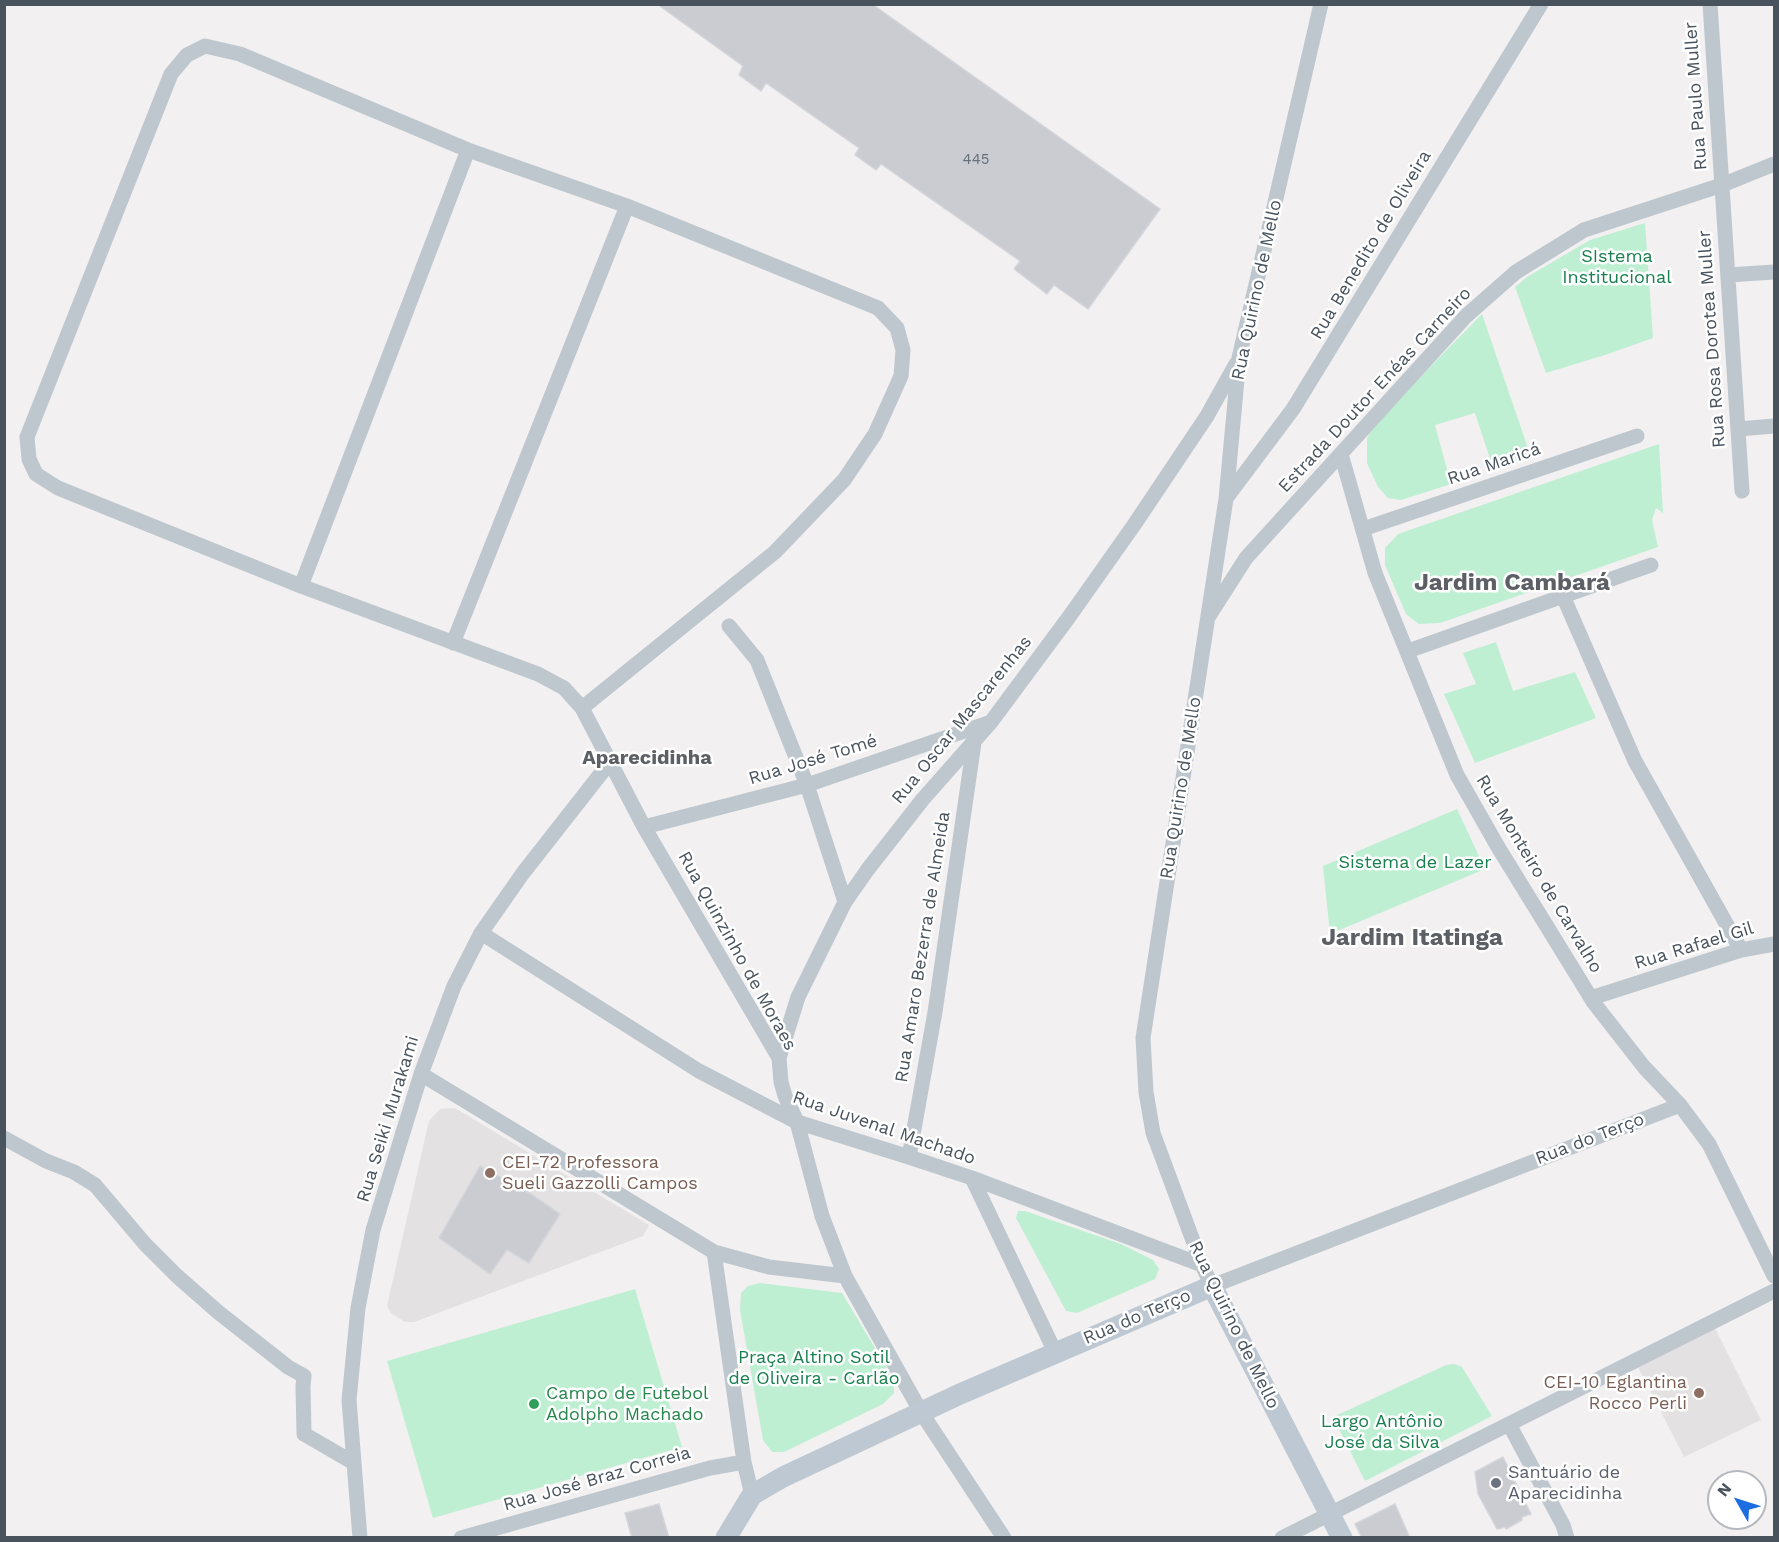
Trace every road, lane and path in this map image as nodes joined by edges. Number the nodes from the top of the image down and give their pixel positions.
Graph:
1 (1320, 4) edge
2 (1541, 4) edge
3 (1710, 4) edge
4 (468, 150) junction
5 (1774, 164) edge
6 (1722, 184) junction
7 (627, 206) junction
8 (1774, 272) edge
9 (1728, 275) junction
10 (1239, 358) junction
11 (1774, 426) edge
12 (1738, 429) junction
13 (1637, 436) dead end
14 (1341, 454) junction
15 (1742, 491) dead end
16 (1226, 499) junction
17 (1363, 529) junction
18 (1651, 564) dead end
19 (301, 586) junction
20 (1563, 596) junction
21 (1207, 619) junction
22 (729, 626) dead end
23 (453, 643) junction
24 (1408, 651) junction
25 (582, 708) junction
26 (991, 722) junction
27 (974, 742) junction
28 (610, 762) junction
29 (807, 785) junction
30 (644, 826) junction
31 (845, 902) junction
32 (481, 933) junction
33 (1774, 944) edge
34 (1741, 950) junction
35 (1591, 998) junction
36 (779, 1058) junction
37 (421, 1074) junction
38 (1680, 1105) junction
39 (797, 1122) junction
40 (4, 1138) edge
41 (909, 1156) junction
42 (972, 1178) junction
43 (714, 1252) junction
44 (1202, 1265) junction
45 (844, 1276) junction
46 (1774, 1276) edge
47 (1212, 1286) junction
48 (1774, 1291) edge
49 (1055, 1352) junction
50 (921, 1412) junction
51 (1509, 1424) junction
52 (744, 1462) junction
53 (354, 1464) junction
54 (752, 1495) junction
55 (1329, 1513) junction
56 (360, 1538) edge
57 (461, 1538) edge
58 (726, 1538) edge
59 (1004, 1538) edge
60 (1282, 1538) edge
61 (1342, 1538) edge
62 (1567, 1538) edge

1 - 10 street, Rua Quirino de Mello
2 - 16 street, Rua Benedito de Oliveira
3 - 6 street, Rua Paulo Muller
4 - 7 street, Rua Quinzinho de Moraes
4 - 19 street
4 - 19 street, Rua Quinzinho de Moraes
5 - 6 street, Estrada Doutor Enéas Carneiro
6 - 9 street, Rua Rosa Dorotea Muller
6 - 14 street, Estrada Doutor Enéas Carneiro
7 - 23 street
7 - 25 street, Rua Quinzinho de Moraes
8 - 9 street
9 - 12 street, Rua Rosa Dorotea Muller
10 - 16 street, Rua Quirino de Mello
10 - 26 street, Rua Oscar Mascarenhas
11 - 12 street
12 - 15 street, Rua Rosa Dorotea Muller
13 - 17 street, Rua Maricá
14 - 17 street, Rua Monteiro de Carvalho
14 - 21 street, Estrada Doutor Enéas Carneiro
16 - 21 street, Rua Quirino de Mello
17 - 24 street, Rua Monteiro de Carvalho
18 - 20 street
19 - 23 street, Rua Quinzinho de Moraes
20 - 24 street
20 - 34 street
21 - 44 street, Rua Quirino de Mello
22 - 29 street
23 - 25 street, Rua Quinzinho de Moraes
24 - 35 street, Rua Monteiro de Carvalho
25 - 28 street, Rua Quinzinho de Moraes
26 - 27 street, Rua Oscar Mascarenhas
26 - 29 street, Rua José Tomé
27 - 31 street, Rua Oscar Mascarenhas
27 - 41 street, Rua Amaro Bezerra de Almeida
28 - 30 street, Rua Quinzinho de Moraes
28 - 32 street, Rua Seiki Murakami
29 - 30 street, Rua José Tomé
29 - 31 street
30 - 36 street, Rua Quinzinho de Moraes
31 - 36 street, Rua Oscar Mascarenhas
32 - 37 street, Rua Seiki Murakami
32 - 39 street, Rua Juvenal Machado
33 - 34 street, Rua Rafael Gil
34 - 35 street, Rua Rafael Gil
35 - 38 street, Rua Monteiro de Carvalho
36 - 39 street, Rua Quinzinho de Moraes
37 - 43 street
37 - 53 street, Rua Seiki Murakami
38 - 46 street, Rua Monteiro de Carvalho
38 - 47 street, Rua do Terço
39 - 41 street, Rua Juvenal Machado
39 - 45 street, Rua Quinzinho de Moraes
40 - 53 street
41 - 42 street, Rua Juvenal Machado
42 - 44 street, Rua Juvenal Machado
42 - 49 street
43 - 45 street
43 - 52 street
44 - 47 street, Rua Quirino de Mello
45 - 50 street, Rua Quinzinho de Moraes
47 - 49 street, Rua do Terço
47 - 55 street, Rua Quirino de Mello
48 - 51 street
49 - 50 street, Rua do Terço
50 - 54 street, Rua do Terço
50 - 59 street, Rua Quinzinho de Moraes
51 - 55 street
51 - 62 street
52 - 54 street
52 - 57 street, Rua José Braz Correia
53 - 56 street, Rua Seiki Murakami
54 - 58 street, Rua do Terço
55 - 60 street
55 - 61 street, Rua Quirino de Mello

